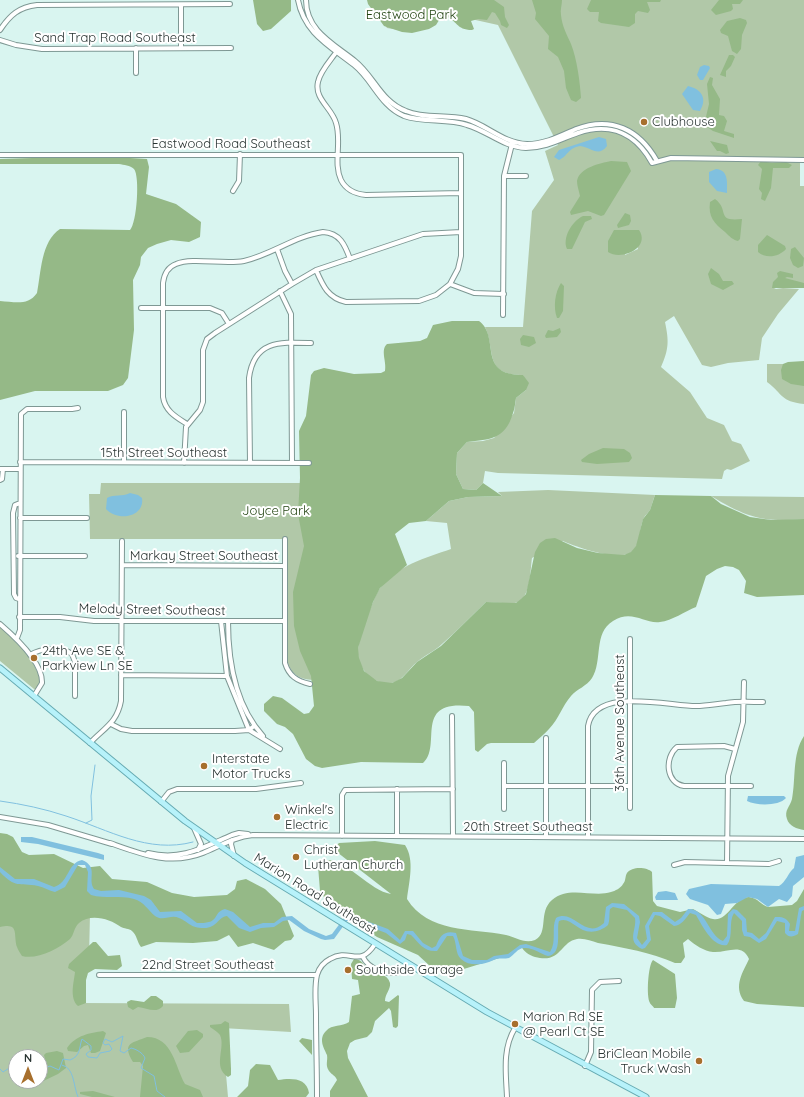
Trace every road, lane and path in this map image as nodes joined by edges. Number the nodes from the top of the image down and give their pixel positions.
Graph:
1 (298, 0) edge
2 (306, 0) edge
3 (230, 4) dead end
4 (181, 5) junction
5 (0, 30) edge
6 (0, 40) edge
7 (136, 48) junction
8 (181, 48) junction
9 (231, 48) dead end
10 (338, 51) junction
11 (136, 73) dead end
12 (512, 144) junction
13 (240, 154) junction
14 (339, 154) junction
15 (0, 155) edge
16 (804, 160) edge
17 (657, 161) junction
18 (504, 176) junction
19 (526, 176) dead end
20 (233, 191) dead end
21 (461, 193) junction
22 (461, 232) junction
23 (277, 249) junction
24 (350, 259) junction
25 (316, 270) junction
26 (292, 284) junction
27 (450, 284) junction
28 (280, 292) junction
29 (504, 294) junction
30 (141, 308) dead end
31 (163, 308) junction
32 (504, 315) dead end
33 (229, 324) junction
34 (292, 343) junction
35 (311, 343) dead end
36 (78, 408) dead end
37 (124, 412) dead end
38 (187, 424) junction
39 (20, 462) junction
40 (124, 462) junction
41 (184, 463) junction
42 (250, 463) junction
43 (292, 463) junction
44 (309, 463) dead end
45 (2, 469) edge
46 (20, 469) junction
47 (0, 480) edge
48 (20, 503) junction
49 (20, 518) junction
50 (87, 518) dead end
51 (285, 539) dead end
52 (122, 541) dead end
53 (20, 556) junction
54 (86, 556) dead end
55 (14, 557) junction
56 (122, 565) junction
57 (285, 566) junction
58 (19, 599) junction
59 (20, 617) junction
60 (122, 621) junction
61 (221, 621) junction
62 (228, 621) junction
63 (285, 621) junction
64 (0, 624) edge
65 (17, 638) junction
66 (630, 639) dead end
67 (30, 655) junction
68 (0, 668) edge
69 (122, 675) junction
70 (227, 676) junction
71 (744, 682) dead end
72 (310, 684) dead end
73 (34, 696) junction
74 (75, 696) dead end
75 (630, 702) junction
76 (743, 702) junction
77 (763, 702) dead end
78 (452, 716) dead end
79 (111, 724) junction
80 (254, 726) junction
81 (249, 730) junction
82 (546, 738) dead end
83 (266, 739) junction
84 (90, 743) junction
85 (280, 749) dead end
86 (735, 749) junction
87 (504, 763) dead end
88 (301, 783) dead end
89 (504, 786) junction
90 (546, 786) junction
91 (588, 786) junction
92 (630, 786) junction
93 (728, 786) junction
94 (751, 786) dead end
95 (397, 789) junction
96 (453, 789) junction
97 (161, 802) junction
98 (630, 808) dead end
99 (504, 809) dead end
100 (0, 817) edge
101 (194, 828) junction
102 (253, 836) junction
103 (342, 836) junction
104 (397, 836) junction
105 (453, 836) junction
106 (546, 837) junction
107 (588, 837) junction
108 (727, 838) junction
109 (804, 839) edge
110 (232, 840) junction
111 (110, 843) junction
112 (217, 844) junction
113 (198, 851) junction
114 (234, 856) junction
115 (779, 861) dead end
116 (727, 863) junction
117 (674, 866) dead end
118 (375, 944) junction
119 (363, 957) junction
120 (396, 973) dead end
121 (99, 975) dead end
122 (317, 975) junction
123 (619, 980) dead end
124 (515, 1028) junction
125 (585, 1066) junction
126 (317, 1097) edge
127 (507, 1097) edge
128 (646, 1097) edge

1 - 10 street
2 - 10 street
3 - 4 street
4 - 5 street
4 - 8 street
6 - 7 street, Sand Trap Road Southeast
7 - 8 street, Sand Trap Road Southeast
7 - 11 street
8 - 9 street, Sand Trap Road Southeast
10 - 12 street
10 - 14 street
12 - 17 street
12 - 17 street
12 - 18 street
13 - 14 street, Eastwood Road Southeast
13 - 15 street, Eastwood Road Southeast
13 - 20 street
14 - 21 street
14 - 21 street, Eastwood Road Southeast
16 - 17 street
18 - 19 street
18 - 29 street
21 - 22 street
22 - 24 street
22 - 27 street
23 - 24 street
23 - 26 street
23 - 31 street
24 - 25 street
25 - 26 street
25 - 27 street
26 - 28 street
27 - 29 street
28 - 33 street
28 - 34 street
29 - 32 street
30 - 31 street
31 - 33 street
31 - 38 street
33 - 38 street
34 - 35 street
34 - 42 street
34 - 43 street
36 - 39 street
37 - 40 street
38 - 41 street
39 - 40 street, 15th Street Southeast
39 - 46 street
40 - 41 street, 15th Street Southeast
41 - 42 street, 15th Street Southeast
42 - 43 street, 15th Street Southeast
43 - 44 street, 15th Street Southeast
45 - 46 street
45 - 47 street
46 - 48 street
48 - 49 street
48 - 55 street
49 - 50 street
49 - 53 street
51 - 57 street
52 - 56 street
53 - 54 street
53 - 55 street
53 - 58 street
55 - 58 street
56 - 57 street, Markay Street Southeast
56 - 60 street
57 - 63 street
58 - 59 street
59 - 60 street, Melody Street Southeast
59 - 65 street
60 - 61 street, Melody Street Southeast
60 - 69 street
61 - 62 street, Melody Street Southeast
61 - 70 street
62 - 63 street, Melody Street Southeast
62 - 80 street
63 - 72 street
64 - 65 street
65 - 67 street
66 - 75 street, 36th Avenue Southeast
67 - 73 street
67 - 74 street
68 - 73 main road, Marion Road Southeast
69 - 70 street
69 - 79 street
70 - 81 street
71 - 76 street
73 - 84 main road, Marion Road Southeast
75 - 76 street
75 - 91 street
75 - 92 street, 36th Avenue Southeast
76 - 77 street
76 - 86 street
78 - 96 street
79 - 81 street
79 - 84 street
80 - 81 street
80 - 83 street
81 - 83 street
82 - 90 street
83 - 85 street
84 - 97 main road, Marion Road Southeast
86 - 93 street
86 - 93 street
87 - 89 street
88 - 97 street
89 - 90 street
89 - 99 street
90 - 91 street
90 - 106 street
91 - 92 street
91 - 107 street
92 - 98 street, 36th Avenue Southeast
93 - 94 street
93 - 108 street
95 - 96 street
95 - 103 street
95 - 104 street
96 - 105 street
97 - 101 main road, Marion Road Southeast
100 - 111 street, 20th Street Southeast
101 - 112 main road, Marion Road Southeast
101 - 113 street
102 - 103 street, 20th Street Southeast
102 - 110 street, 20th Street Southeast
102 - 112 street, 20th Street Southeast
103 - 104 street, 20th Street Southeast
104 - 105 street, 20th Street Southeast
105 - 106 street, 20th Street Southeast
106 - 107 street, 20th Street Southeast
107 - 108 street, 20th Street Southeast
108 - 109 street, 20th Street Southeast
108 - 116 street
110 - 112 street, 20th Street Southeast
110 - 114 street
111 - 112 street, 20th Street Southeast
111 - 113 street, 20th Street Southeast
112 - 113 street, 20th Street Southeast
112 - 114 main road, Marion Road Southeast
114 - 118 main road, Marion Road Southeast
115 - 116 street
116 - 117 street
118 - 119 street
118 - 124 main road, Marion Road Southeast
119 - 120 street
119 - 122 street
121 - 122 street, 22nd Street Southeast
122 - 126 street
123 - 125 street
124 - 125 main road, Marion Road Southeast
124 - 127 street
125 - 128 main road, Marion Road Southeast

